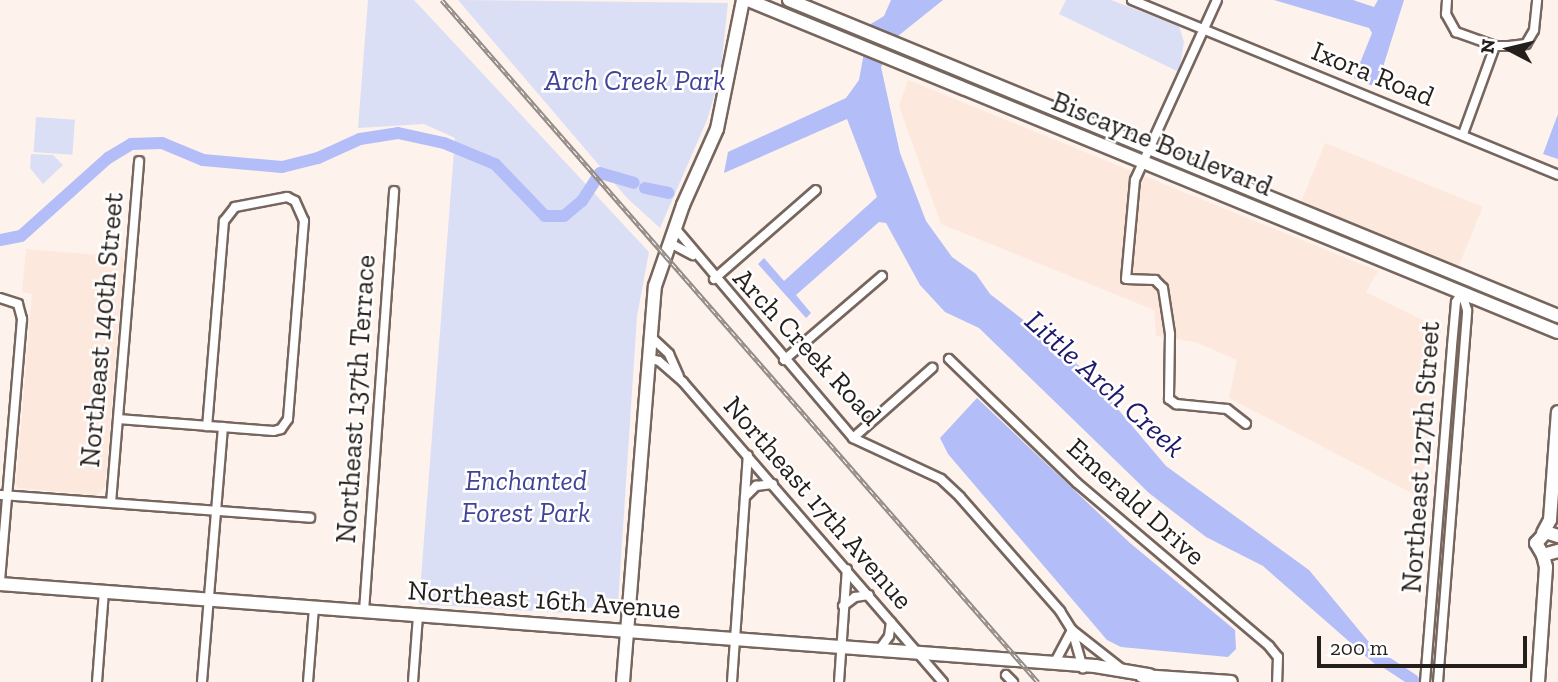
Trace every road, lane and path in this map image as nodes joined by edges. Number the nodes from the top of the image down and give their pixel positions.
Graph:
1 (746, 0) edge
2 (789, 0) edge
3 (1132, 0) edge
4 (1216, 0) edge
5 (1447, 0) edge
6 (1537, 0) edge
7 (1201, 29) junction
8 (1495, 46) junction
9 (1463, 134) junction
10 (1148, 147) junction
11 (139, 161) dead end
12 (1142, 162) junction
13 (1558, 175) edge
14 (816, 190) dead end
15 (394, 191) dead end
16 (683, 205) junction
17 (675, 228) junction
18 (670, 243) junction
19 (695, 257) junction
20 (1459, 274) junction
21 (882, 276) dead end
22 (714, 279) junction
23 (1427, 279) junction
24 (657, 281) junction
25 (1498, 291) junction
26 (1462, 292) junction
27 (0, 298) edge
28 (1558, 316) edge
29 (1558, 332) edge
30 (650, 336) junction
31 (648, 358) junction
32 (949, 359) dead end
33 (784, 360) junction
34 (932, 368) dead end
35 (682, 381) junction
36 (1558, 412) edge
37 (118, 419) junction
38 (1246, 424) dead end
39 (207, 426) junction
40 (223, 427) junction
41 (853, 438) junction
42 (748, 456) junction
43 (773, 484) junction
44 (3, 496) edge
45 (743, 500) junction
46 (111, 503) junction
47 (216, 512) junction
48 (310, 518) dead end
49 (1550, 520) junction
50 (1438, 528) junction
51 (1557, 535) edge
52 (1452, 536) junction
53 (1547, 550) edge
54 (847, 569) junction
55 (0, 582) edge
56 (104, 592) junction
57 (869, 595) junction
58 (209, 600) junction
59 (843, 606) junction
60 (314, 607) junction
61 (364, 611) junction
62 (1432, 611) junction
63 (1443, 612) junction
64 (418, 615) junction
65 (891, 621) junction
66 (1072, 630) junction
67 (628, 632) junction
68 (734, 639) junction
69 (1090, 645) junction
70 (840, 647) junction
71 (878, 651) junction
72 (919, 654) junction
73 (1053, 666) junction
74 (1083, 668) junction
75 (1122, 669) junction
76 (1006, 675) dead end
77 (1149, 675) junction
78 (1178, 680) edge
79 (97, 682) edge
80 (202, 682) edge
81 (308, 682) edge
82 (413, 682) edge
83 (623, 682) edge
84 (732, 682) edge
85 (839, 682) edge
86 (943, 682) edge
87 (1013, 682) edge
88 (1231, 682) edge
89 (1277, 682) edge
90 (1425, 682) edge
91 (1438, 682) edge
92 (1538, 682) edge

1 - 12 main road, Biscayne Boulevard
1 - 16 main road
2 - 10 main road, Biscayne Boulevard
3 - 7 street, Ixora Road
4 - 7 street
5 - 8 street
6 - 8 street
7 - 9 street, Ixora Road
7 - 10 street
8 - 9 street
9 - 13 street, Ixora Road
10 - 12 street
10 - 20 main road, Biscayne Boulevard
11 - 37 street, Northeast 140th Street
12 - 23 main road, Biscayne Boulevard
12 - 38 street
14 - 22 street
15 - 61 street, Northeast 137th Terrace
16 - 17 main road
16 - 24 main road
17 - 18 main road
17 - 19 street, Arch Creek Road
18 - 19 street, Arch Creek Road
18 - 24 main road
19 - 22 street, Arch Creek Road
20 - 23 main road
20 - 25 main road, Biscayne Boulevard
21 - 33 street
22 - 33 street, Arch Creek Road
23 - 26 main road, Biscayne Boulevard
24 - 30 main road
25 - 26 main road
25 - 28 main road, Biscayne Boulevard
26 - 29 main road, Biscayne Boulevard
26 - 50 street, Northeast 127th Street
26 - 52 street, Northeast 127th Street
27 - 44 street
30 - 31 main road
30 - 35 street, Northeast 17th Avenue
31 - 35 street, Northeast 17th Avenue
31 - 67 main road
32 - 89 street, Emerald Drive
33 - 41 street, Arch Creek Road
34 - 41 street
35 - 42 street, Northeast 17th Avenue
36 - 49 main road
37 - 39 street
37 - 46 street, Northeast 140th Street
39 - 40 street
39 - 40 street
40 - 47 street
41 - 66 street, Arch Creek Road
42 - 43 street, Northeast 17th Avenue
42 - 45 street
43 - 45 street
43 - 54 street, Northeast 17th Avenue
44 - 46 street
44 - 55 street
45 - 68 street
46 - 47 street
47 - 48 street
47 - 58 street
49 - 51 main road
49 - 53 main road
50 - 52 street
50 - 62 street, Northeast 127th Street
51 - 53 main road
52 - 63 street, Northeast 127th Street
53 - 92 main road
54 - 57 street, Northeast 17th Avenue
54 - 59 street
55 - 56 main road, Northeast 16th Avenue
56 - 58 main road, Northeast 16th Avenue
56 - 79 street
57 - 59 street
57 - 65 street, Northeast 17th Avenue
58 - 60 main road, Northeast 16th Avenue
58 - 80 street
59 - 70 street
60 - 61 main road, Northeast 16th Avenue
60 - 81 street
61 - 64 main road, Northeast 16th Avenue
62 - 63 street
62 - 90 street, Northeast 127th Street
63 - 91 street, Northeast 127th Street
64 - 67 main road, Northeast 16th Avenue
64 - 82 street
65 - 71 street
65 - 72 street, Northeast 17th Avenue
66 - 69 street, Arch Creek Road
66 - 73 street
66 - 74 street, Arch Creek Road
67 - 68 main road, Northeast 16th Avenue
67 - 83 main road
68 - 70 main road, Northeast 16th Avenue
68 - 84 street
69 - 74 street
69 - 75 street, Arch Creek Road
70 - 71 main road, Northeast 16th Avenue
70 - 85 street
71 - 72 main road, Northeast 16th Avenue
72 - 73 main road, Northeast 16th Avenue
72 - 86 street, Northeast 17th Avenue
73 - 74 main road, Northeast 16th Avenue
74 - 75 main road, Northeast 16th Avenue
74 - 77 main road, Northeast 16th Avenue
75 - 77 main road, Northeast 16th Avenue
76 - 87 street
77 - 78 main road, Northeast 16th Avenue
78 - 88 main road, Northeast 16th Avenue

